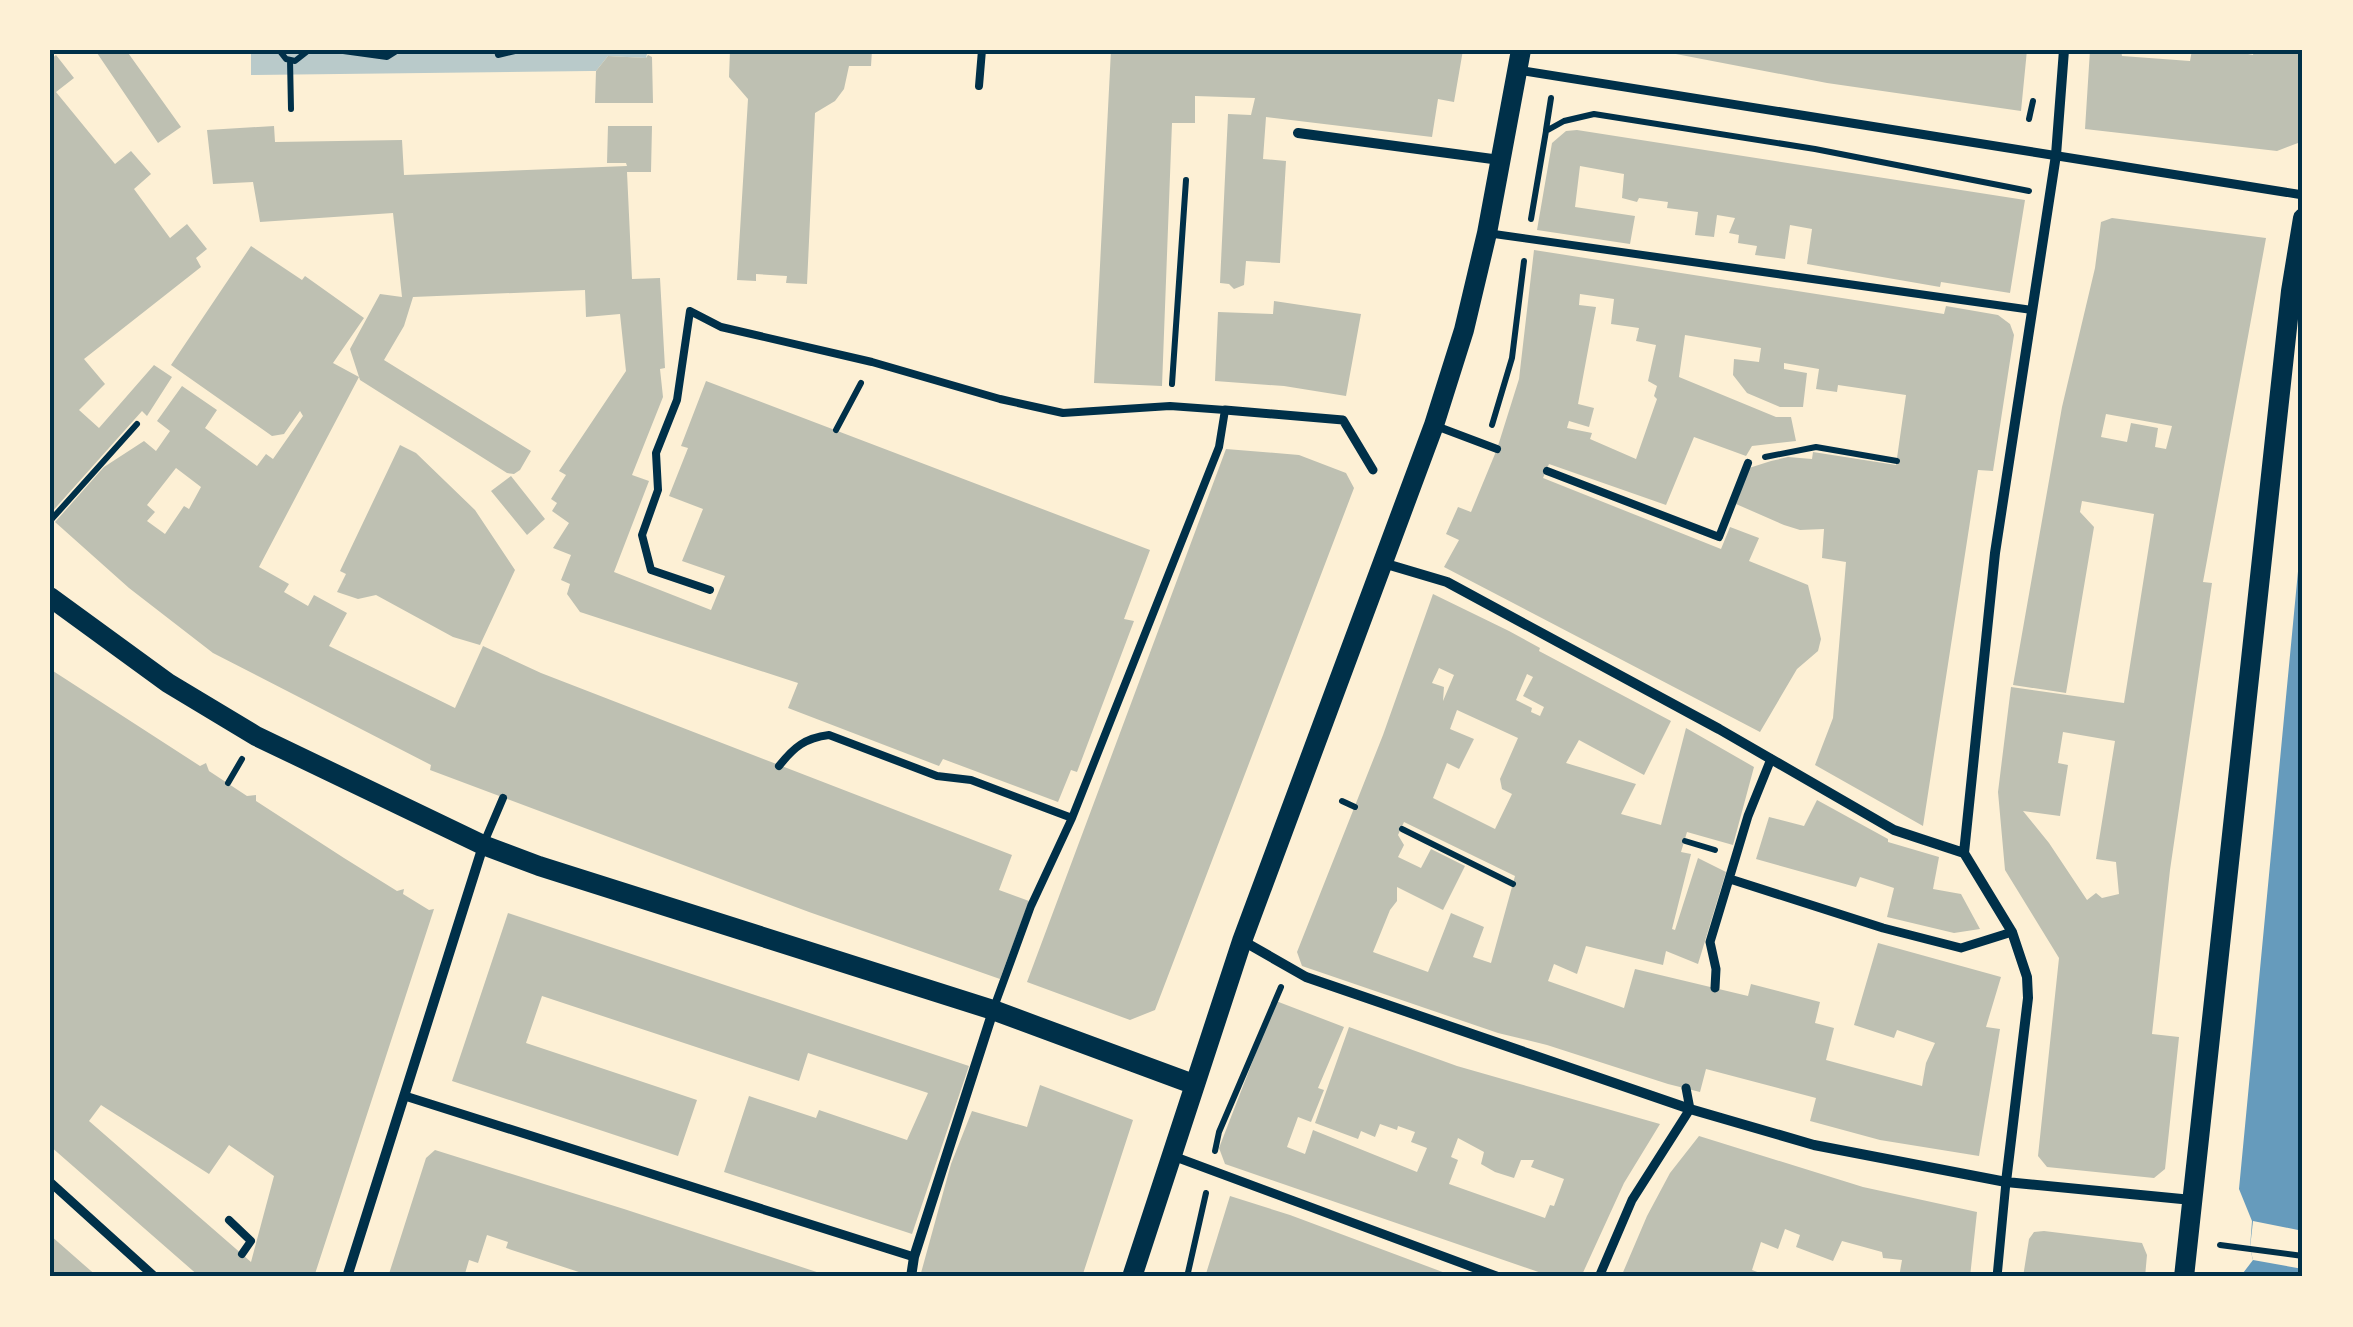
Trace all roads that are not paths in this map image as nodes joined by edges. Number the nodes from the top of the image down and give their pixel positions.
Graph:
1 (982, 50) edge
2 (2064, 50) edge
3 (1520, 60) edge
4 (979, 86) dead end
5 (1298, 133) dead end
6 (2056, 155) junction
7 (1500, 160) junction
8 (2303, 195) edge
9 (2303, 218) edge
10 (1487, 234) junction
11 (2032, 310) junction
12 (1225, 410) junction
13 (1434, 425) junction
14 (1497, 449) dead end
15 (1748, 463) road end
16 (1373, 470) dead end
17 (1547, 471) dead end
18 (1383, 563) junction
19 (710, 590) dead end
20 (50, 597) edge
21 (1771, 759) junction
22 (779, 766) dead end
23 (503, 798) dead end
24 (1072, 818) junction
25 (483, 844) junction
26 (1964, 853) junction
27 (1730, 880) junction
28 (2012, 932) junction
29 (1242, 940) junction
30 (1715, 988) dead end
31 (993, 1010) junction
32 (1194, 1084) junction
33 (1686, 1088) dead end
34 (405, 1096) junction
35 (1690, 1108) junction
36 (1171, 1156) junction
37 (50, 1182) edge
38 (2006, 1182) junction
39 (2192, 1200) junction
40 (229, 1220) dead end
41 (242, 1254) dead end
42 (914, 1257) junction
43 (154, 1277) edge
44 (346, 1277) edge
45 (911, 1277) edge
46 (1132, 1277) edge
47 (1498, 1277) edge
48 (1599, 1277) edge
49 (1997, 1277) edge
50 (2184, 1277) edge

1 - 4 lane
2 - 6 street
3 - 6 street
3 - 7 main road
5 - 7 street
6 - 8 street
6 - 11 street
7 - 10 main road
9 - 39 main road
10 - 11 lane
10 - 13 main road
11 - 26 street
12 - 16 street
12 - 19 lane
12 - 24 lane
13 - 14 lane
13 - 18 main road
15 - 17 lane
18 - 21 street
18 - 29 main road
20 - 25 main road
21 - 26 street
21 - 27 street
22 - 24 lane
23 - 25 lane
24 - 31 lane
25 - 31 main road
25 - 34 street
26 - 28 street
27 - 28 street
27 - 30 street
28 - 38 street
29 - 32 main road
29 - 35 street
31 - 32 main road
31 - 42 street
32 - 36 main road
33 - 35 street
34 - 42 street
34 - 44 street
35 - 38 street
35 - 48 street
36 - 46 main road
36 - 47 street
37 - 43 street
38 - 39 street
38 - 49 street
39 - 50 main road
40 - 41 lane
42 - 45 street

